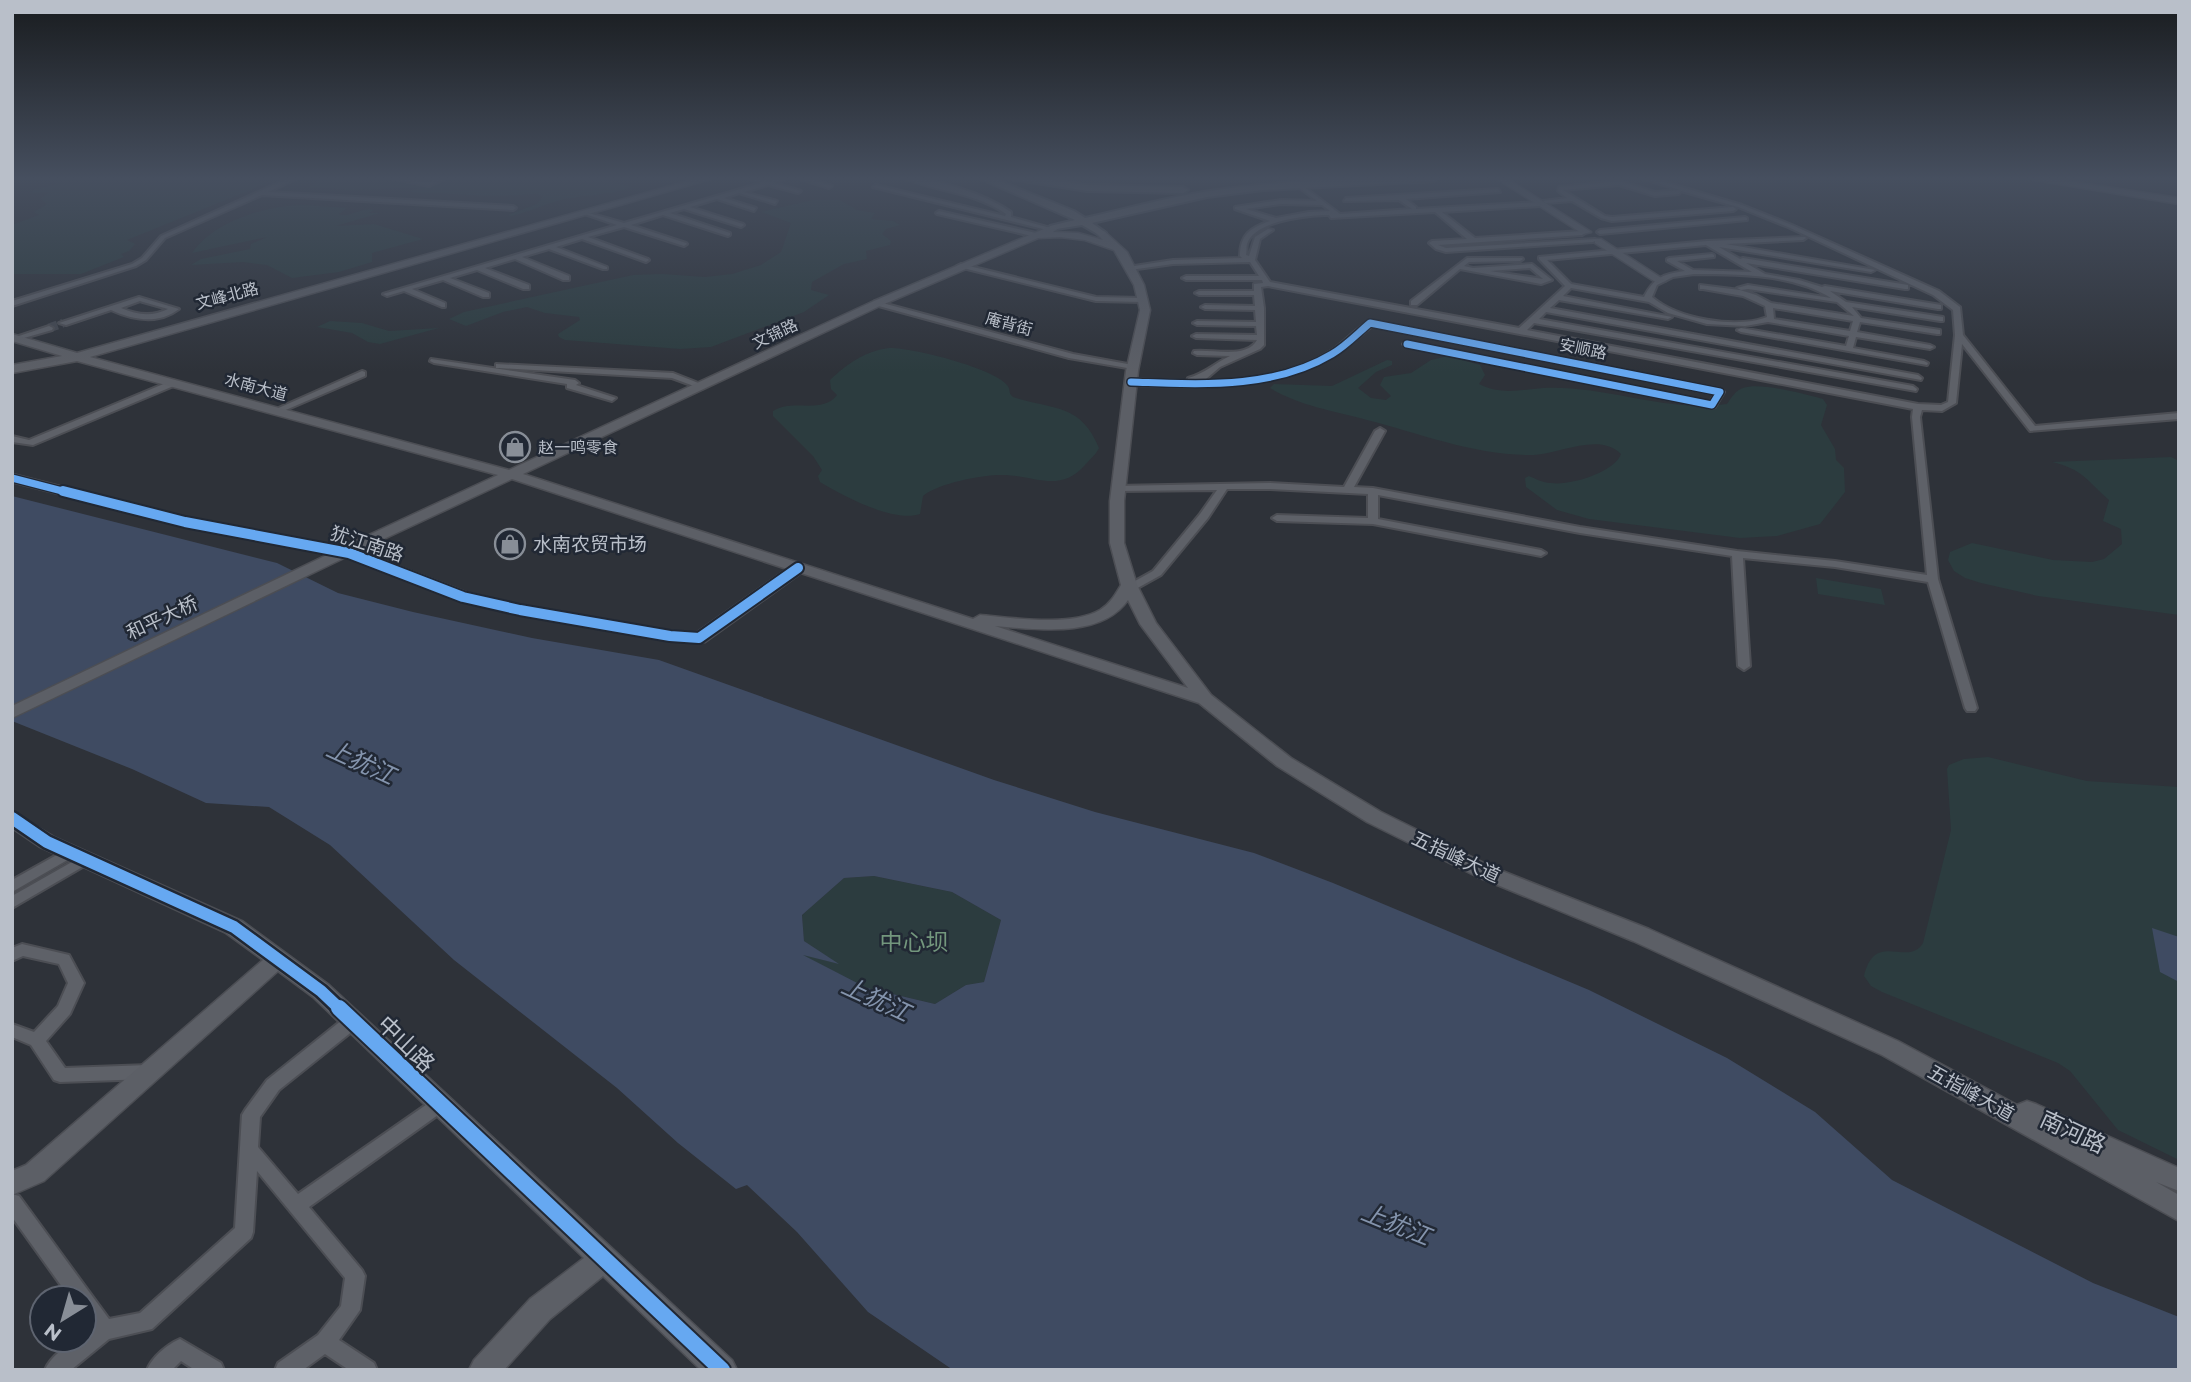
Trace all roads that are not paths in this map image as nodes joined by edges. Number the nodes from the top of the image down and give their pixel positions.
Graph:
1 (158, 242) edge
2 (480, 242) edge
3 (567, 242) edge
4 (597, 242) edge
5 (679, 242) edge
6 (1018, 242) edge
7 (1103, 242) edge
8 (1110, 242) edge
9 (1245, 242) edge
10 (1256, 242) edge
11 (1437, 242) edge
12 (1526, 242) edge
13 (1606, 242) edge
14 (1717, 242) edge
15 (1826, 242) edge
16 (1707, 243) junction
17 (684, 244) dead end
18 (550, 247) junction
19 (1241, 248) junction
20 (1253, 249) junction
21 (1120, 251) junction
22 (1622, 252) junction
23 (1712, 256) dead end
24 (516, 257) junction
25 (1541, 258) junction
26 (1734, 259) junction
27 (646, 260) dead end
28 (1252, 260) junction
29 (961, 267) junction
30 (1458, 267) junction
31 (479, 268) junction
32 (605, 268) dead end
33 (1130, 268) junction
34 (1473, 270) junction
35 (1875, 271) dead end
36 (1692, 272) junction
37 (1762, 275) junction
38 (444, 278) junction
39 (566, 278) dead end
40 (1186, 278) dead end
41 (1664, 279) junction
42 (1266, 281) junction
43 (1569, 286) junction
44 (1815, 286) junction
45 (526, 287) dead end
46 (1703, 287) dead end
47 (1905, 287) dead end
48 (405, 289) junction
49 (1734, 290) junction
50 (1199, 293) dead end
51 (1258, 293) junction
52 (387, 294) dead end
53 (486, 295) dead end
54 (1557, 297) junction
55 (1143, 300) junction
56 (1649, 300) junction
57 (1842, 302) junction
58 (878, 303) junction
59 (1414, 303) dead end
60 (12, 304) edge
61 (442, 304) dead end
62 (118, 305) junction
63 (1769, 305) junction
64 (1205, 307) dead end
65 (1938, 307) dead end
66 (1260, 308) junction
67 (1544, 309) junction
68 (1668, 311) junction
69 (1659, 315) junction
70 (1857, 319) junction
71 (1940, 319) dead end
72 (1532, 320) junction
73 (1769, 320) junction
74 (63, 323) tunnel mouth
75 (1197, 323) dead end
76 (1261, 324) junction
77 (49, 328) tunnel mouth
78 (1647, 328) junction
79 (1521, 331) junction
80 (1937, 332) dead end
81 (1853, 334) junction
82 (1958, 335) junction
83 (1196, 336) dead end
84 (15, 338) edge
85 (1261, 338) junction
86 (1636, 338) junction
87 (1407, 344) dead end
88 (1930, 347) dead end
89 (1849, 349) junction
90 (1624, 351) junction
91 (1197, 353) dead end
92 (1238, 355) junction
93 (77, 357) junction
94 (434, 361) dead end
95 (1924, 363) dead end
96 (499, 366) dead end
97 (12, 369) edge
98 (600, 372) junction
99 (362, 374) dead end
100 (1138, 377) junction
101 (1918, 378) dead end
102 (173, 383) junction
103 (575, 383) junction
104 (702, 386) junction
105 (1913, 389) dead end
106 (612, 398) dead end
107 (1918, 407) junction
108 (278, 410) junction
109 (2179, 416) edge
110 (1380, 431) dead end
111 (12, 439) edge
112 (513, 475) junction
113 (12, 478) edge
114 (1224, 486) junction
115 (1119, 488) junction
116 (1348, 489) junction
117 (1373, 491) junction
118 (1277, 519) dead end
119 (1373, 521) junction
120 (349, 553) junction
121 (1541, 554) dead end
122 (1737, 554) junction
123 (798, 568) junction
124 (1933, 579) junction
125 (1130, 587) junction
126 (955, 619) junction
127 (1744, 666) dead end
128 (1205, 699) junction
129 (1971, 708) dead end
130 (12, 713) edge
131 (12, 818) edge
132 (78, 856) junction
133 (12, 887) edge
134 (12, 903) edge
135 (12, 955) edge
136 (278, 959) junction
137 (353, 1021) junction
138 (12, 1030) edge
139 (37, 1040) junction
140 (1890, 1048) junction
141 (149, 1072) junction
142 (439, 1105) junction
143 (249, 1149) junction
144 (2179, 1180) edge
145 (12, 1184) edge
146 (12, 1202) edge
147 (296, 1205) junction
148 (2179, 1209) edge
149 (604, 1259) junction
150 (71, 1284) edge
151 (98, 1321) edge
152 (104, 1330) junction
153 (325, 1342) junction
154 (55, 1370) edge
155 (157, 1370) edge
156 (214, 1370) edge
157 (285, 1370) edge
158 (367, 1370) edge
159 (484, 1370) edge
160 (722, 1370) edge

1 - 60 street
2 - 93 main road, 文峰北路
3 - 18 street
4 - 27 street
5 - 17 street
6 - 29 main road, 文锦路
7 - 21 main road
8 - 21 main road, 五指峰大道
9 - 19 street
10 - 20 street
11 - 12 street
13 - 22 main road
14 - 16 street
15 - 82 street
16 - 22 street
16 - 26 street
16 - 35 street
18 - 24 street
18 - 32 street
19 - 20 street
19 - 28 street
20 - 28 street
21 - 33 main road, 五指峰大道
22 - 25 street
22 - 41 main road
23 - 36 street
24 - 31 street
24 - 39 street
25 - 30 street
25 - 43 street
26 - 37 street
26 - 47 street
28 - 33 street
28 - 42 street
29 - 55 street
29 - 58 main road, 文锦路
30 - 34 street
30 - 59 street
31 - 38 street
31 - 45 street
33 - 55 main road, 五指峰大道
34 - 34 street
36 - 37 street
36 - 41 street
37 - 44 street
38 - 48 street
38 - 53 street
40 - 42 street
41 - 56 street
42 - 51 street
42 - 79 street
43 - 54 street
43 - 56 street
44 - 57 street
44 - 65 street
46 - 49 street
48 - 52 street
48 - 61 street
49 - 57 street
49 - 63 street
50 - 51 street
51 - 66 street
54 - 67 street
54 - 69 street
55 - 100 main road, 五指峰大道
56 - 68 street
57 - 70 street
57 - 71 street
58 - 100 street, 庵背街
58 - 104 main road, 文锦路
62 - 62 street
62 - 74 street
63 - 70 street
63 - 73 street
64 - 66 street
66 - 76 street
67 - 72 street
67 - 78 street
68 - 69 street
68 - 73 street
69 - 78 street
69 - 89 street
70 - 80 street
70 - 81 street
72 - 79 street
72 - 86 street
73 - 81 street
75 - 76 street
76 - 85 street
77 - 84 street
78 - 86 street
78 - 101 street
79 - 90 street
81 - 88 street
81 - 89 street
82 - 107 street
82 - 109 street
83 - 85 street
84 - 93 main road, 水南大道
85 - 92 street
86 - 90 street
86 - 105 street
87 - 100 street, 安顺路
89 - 95 street
90 - 107 street
91 - 92 street
92 - 100 street
93 - 97 main road, 文峰北路
93 - 102 main road, 水南大道
94 - 103 street
96 - 98 street
98 - 103 street
98 - 104 street
99 - 108 street
100 - 115 main road, 五指峰大道
102 - 108 main road, 水南大道
102 - 111 street
103 - 106 street
104 - 112 main road, 文锦路
107 - 124 street
108 - 112 main road, 水南大道
110 - 116 street
112 - 120 main road, 文锦路
112 - 123 main road, 水南大道
113 - 120 main road, 犹江南路
114 - 115 street
114 - 116 street
114 - 125 street
115 - 125 main road, 五指峰大道
116 - 117 street
117 - 119 street
117 - 122 street
118 - 119 street
119 - 121 street
120 - 123 main road, 犹江南路
120 - 130 main road, 和平大桥
122 - 124 street
122 - 127 street
123 - 126 main road, 水南大道
124 - 129 street
125 - 126 main road
125 - 128 main road, 五指峰大道
126 - 128 main road, 水南大道
128 - 140 main road, 五指峰大道
131 - 132 main road, 中山路
132 - 133 street
132 - 134 street
132 - 136 main road, 中山路
135 - 139 street
136 - 137 main road, 中山路
136 - 141 main road
137 - 142 main road, 中山路
137 - 143 street
138 - 139 street
139 - 141 street
140 - 144 main road, 南河路
140 - 148 main road, 五指峰大道
141 - 145 main road
142 - 147 street
142 - 149 main road, 中山路
143 - 147 street
143 - 152 street
146 - 150 street
147 - 153 street
149 - 159 main road
149 - 160 main road, 中山路
151 - 152 street
152 - 154 street
153 - 157 street
153 - 158 street
155 - 156 street

